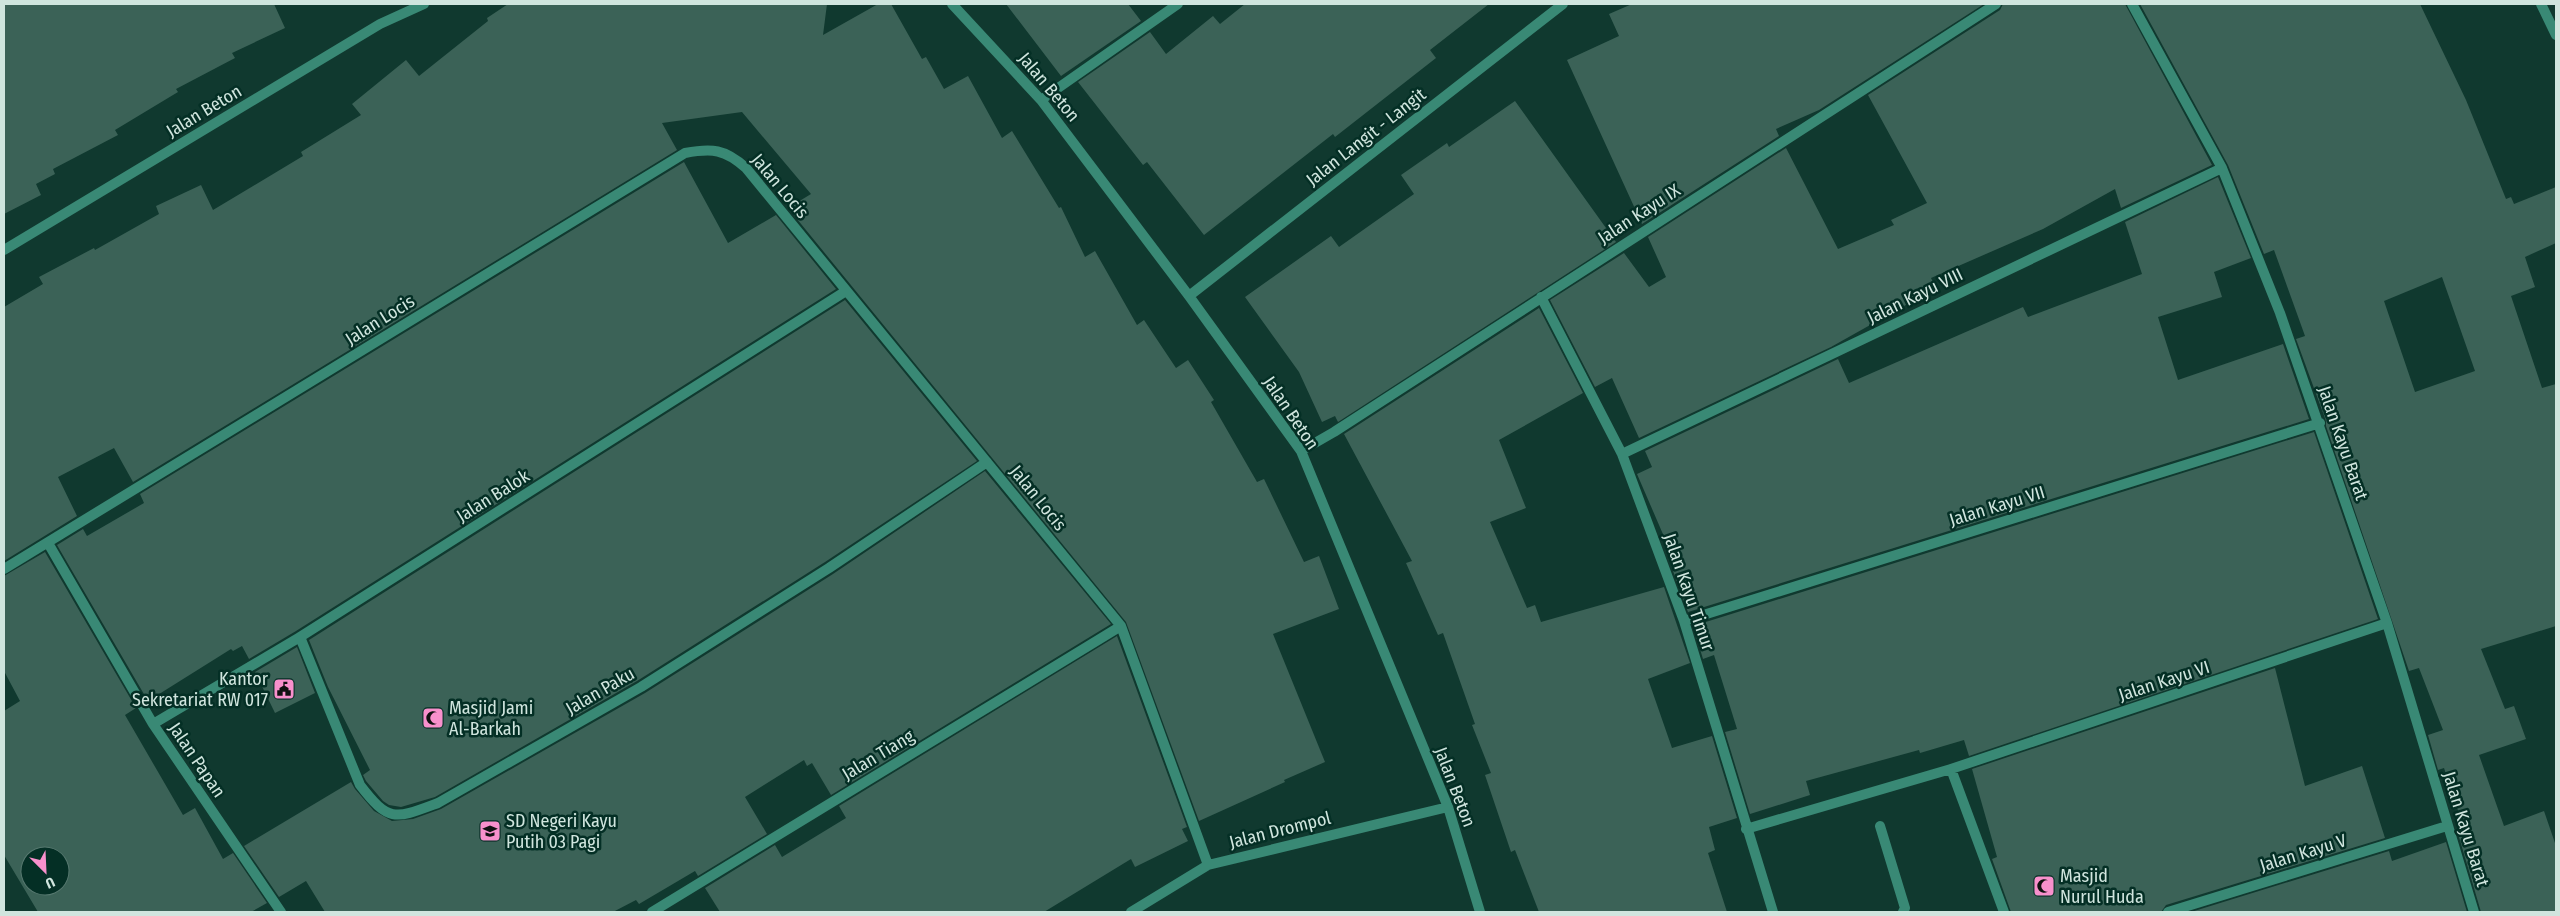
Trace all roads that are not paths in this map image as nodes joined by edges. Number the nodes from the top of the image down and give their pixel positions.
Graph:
1 (424, 4) edge
2 (952, 4) edge
3 (1178, 4) edge
4 (1563, 4) edge
5 (1996, 4) edge
6 (2132, 4) edge
7 (2541, 4) edge
8 (2556, 35) edge
9 (1041, 100) junction
10 (2222, 168) junction
11 (4, 250) edge
12 (846, 290) junction
13 (1189, 296) junction
14 (1541, 297) junction
15 (2320, 423) junction
16 (1301, 451) junction
17 (1622, 454) junction
18 (987, 462) junction
19 (48, 543) junction
20 (4, 569) edge
21 (1684, 621) junction
22 (2387, 623) junction
23 (1121, 626) junction
24 (300, 636) junction
25 (153, 724) junction
26 (1951, 769) junction
27 (1448, 807) junction
28 (1880, 826) dead end
29 (2447, 826) junction
30 (1746, 829) junction
31 (1208, 865) junction
32 (281, 912) edge
33 (652, 912) edge
34 (1131, 912) edge
35 (1480, 912) edge
36 (1773, 912) edge
37 (1903, 912) edge
38 (2004, 912) edge
39 (2168, 912) edge
40 (2474, 912) edge

1 - 11 street, Jalan Beton
2 - 9 street, Jalan Beton
3 - 9 street
4 - 13 street, Jalan Langit - Langit
5 - 14 street, Jalan Kayu IX
6 - 10 street, Jalan Kayu Barat
7 - 8 street
9 - 13 street, Jalan Beton
10 - 15 street, Jalan Kayu Barat
10 - 17 street, Jalan Kayu VIII
12 - 18 street, Jalan Locis
12 - 19 street, Jalan Locis
12 - 24 street, Jalan Balok
13 - 16 street, Jalan Beton
14 - 16 street, Jalan Kayu IX
14 - 17 street, Jalan Kayu Timur
15 - 21 street, Jalan Kayu VII
15 - 22 street, Jalan Kayu Barat
16 - 27 street, Jalan Beton
17 - 21 street, Jalan Kayu Timur
18 - 23 street, Jalan Locis
18 - 24 street, Jalan Paku
19 - 20 street, Jalan Locis
19 - 25 street, Jalan Papan
21 - 30 street, Jalan Kayu Timur
22 - 26 street, Jalan Kayu VI
22 - 29 street, Jalan Kayu Barat
23 - 31 street, Jalan Locis
23 - 33 street, Jalan Tiang
24 - 25 street, Jalan Balok
25 - 32 street, Jalan Papan
26 - 30 street, Jalan Kayu VI
26 - 38 street
27 - 31 street, Jalan Drompol
27 - 35 street, Jalan Beton
28 - 37 street
29 - 39 street, Jalan Kayu V
29 - 40 street, Jalan Kayu Barat
30 - 36 street, Jalan Kayu Timur
31 - 34 street, Jalan Drompol

